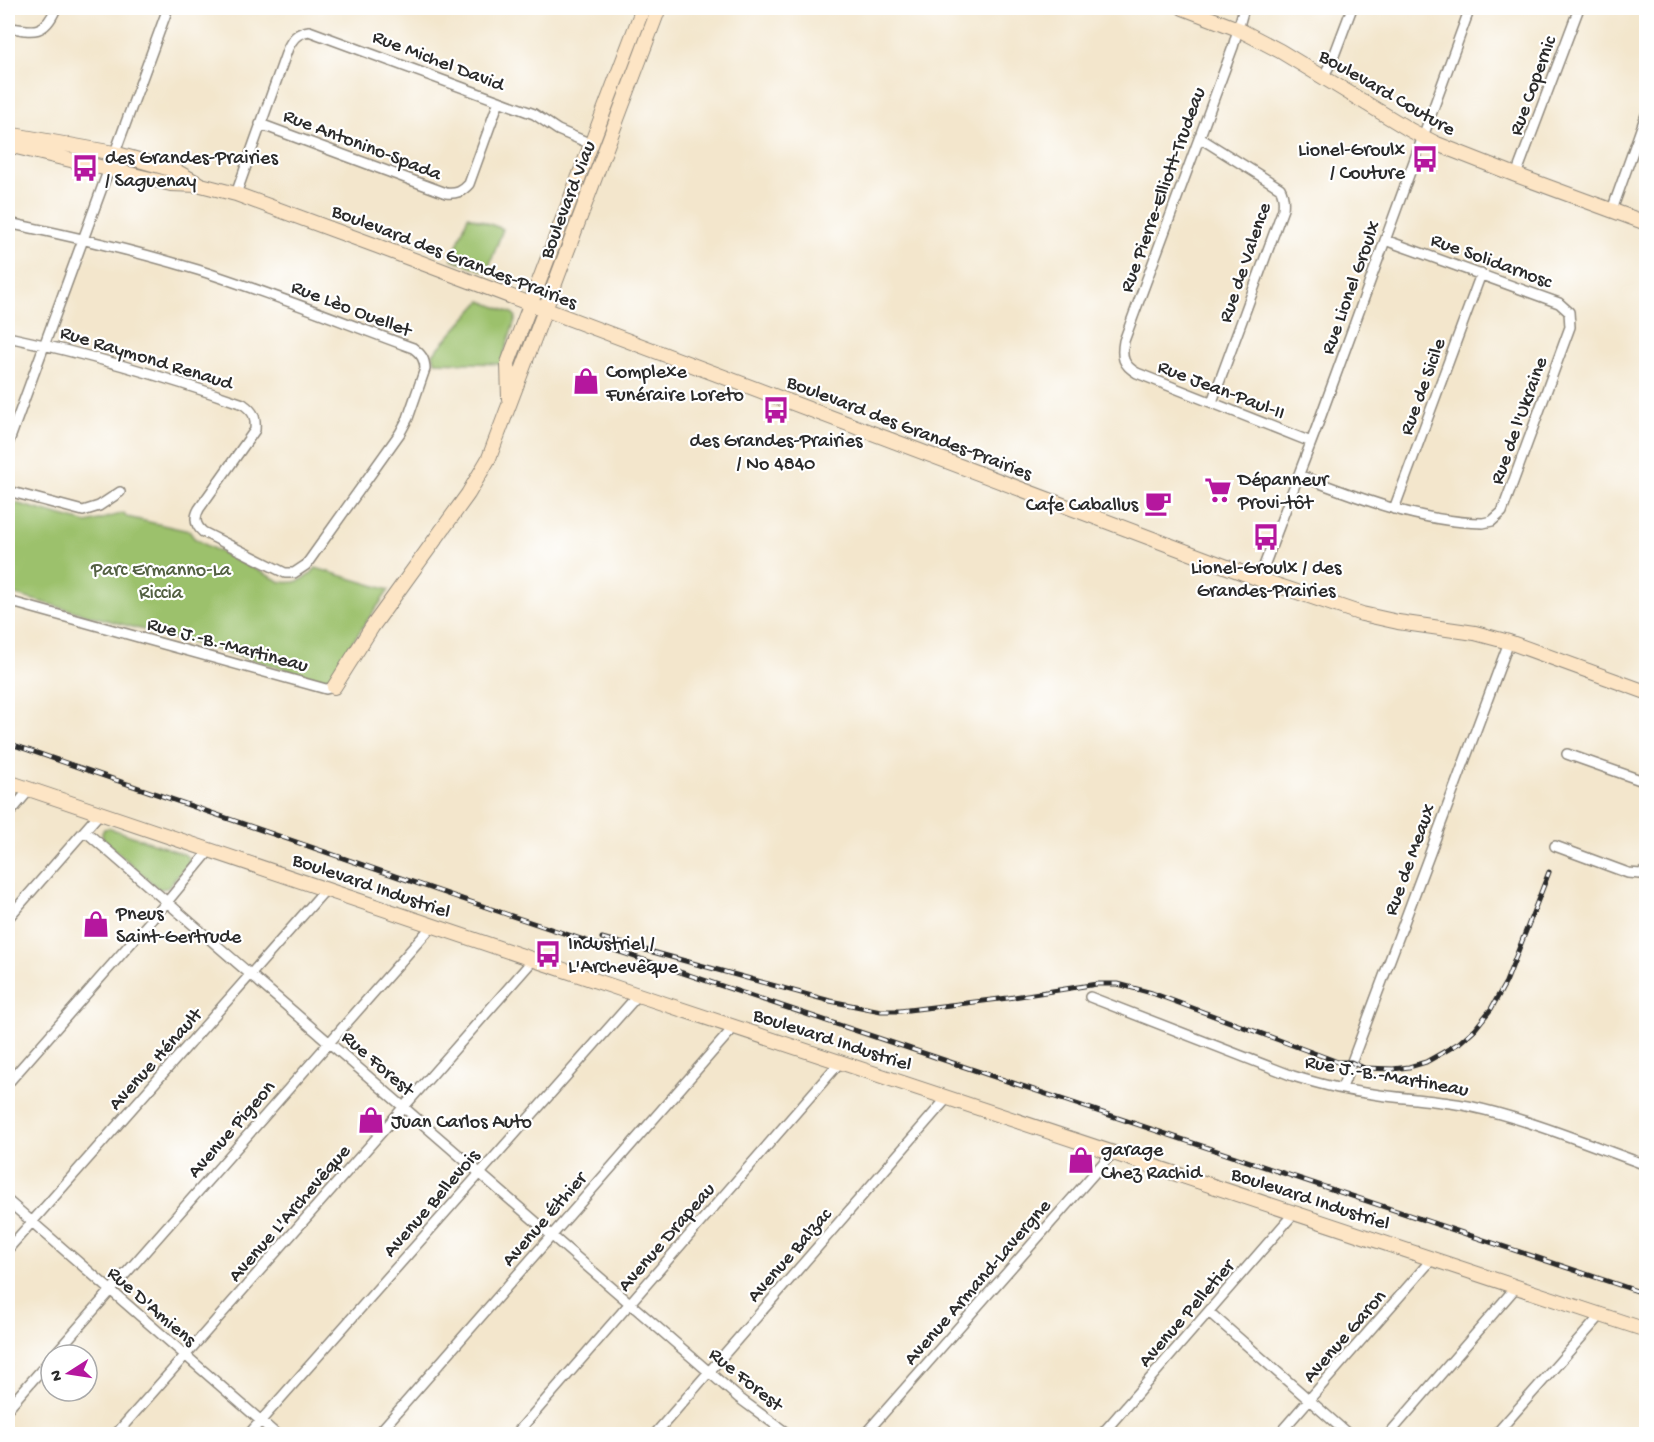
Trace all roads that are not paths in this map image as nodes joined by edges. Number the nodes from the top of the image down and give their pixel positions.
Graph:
1 (56, 8) edge
2 (168, 8) edge
3 (643, 8) edge
4 (659, 8) edge
5 (1183, 8) edge
6 (1244, 8) edge
7 (1352, 8) edge
8 (1470, 8) edge
9 (1579, 8) edge
10 (8, 27) edge
11 (1238, 29) junction
12 (1323, 77) junction
13 (499, 101) junction
14 (1647, 115) edge
15 (260, 124) junction
16 (8, 134) edge
17 (1422, 136) junction
18 (1200, 138) junction
19 (591, 144) junction
20 (8, 145) edge
21 (114, 153) junction
22 (108, 169) junction
23 (1516, 175) junction
24 (201, 185) junction
25 (236, 194) junction
26 (1612, 210) junction
27 (1647, 223) edge
28 (8, 224) edge
29 (84, 238) junction
30 (1385, 240) junction
31 (1481, 274) junction
32 (531, 304) junction
33 (545, 309) junction
34 (1570, 327) joint
35 (8, 337) edge
36 (45, 345) junction
37 (1124, 362) joint
38 (1212, 402) junction
39 (509, 404) junction
40 (1311, 442) junction
41 (8, 444) edge
42 (1299, 475) junction
43 (8, 490) edge
44 (120, 492) dead end
45 (1394, 509) junction
46 (196, 521) joint
47 (1259, 579) junction
48 (8, 601) edge
49 (1509, 642) junction
50 (334, 687) joint
51 (1647, 692) edge
52 (1567, 754) dead end
53 (8, 782) edge
54 (1647, 782) edge
55 (30, 789) junction
56 (100, 813) junction
57 (8, 815) edge
58 (85, 831) junction
59 (1555, 846) dead end
60 (210, 850) junction
61 (1647, 870) edge
62 (326, 890) junction
63 (167, 902) junction
64 (8, 918) edge
65 (433, 925) junction
66 (534, 959) junction
67 (251, 974) junction
68 (638, 994) junction
69 (1090, 997) dead end
70 (735, 1026) junction
71 (329, 1042) junction
72 (841, 1061) junction
73 (8, 1083) edge
74 (1342, 1088) junction
75 (948, 1097) junction
76 (404, 1107) junction
77 (1113, 1152) junction
78 (1647, 1165) edge
79 (480, 1173) junction
80 (8, 1201) edge
81 (1295, 1212) junction
82 (31, 1223) junction
83 (552, 1235) junction
84 (8, 1249) edge
85 (1433, 1258) junction
86 (1517, 1286) junction
87 (111, 1291) junction
88 (630, 1303) junction
89 (1209, 1312) junction
90 (1601, 1315) junction
91 (1647, 1330) edge
92 (65, 1343) edge
93 (185, 1356) junction
94 (710, 1372) junction
95 (39, 1373) edge
96 (1309, 1400) junction
97 (8, 1408) edge
98 (261, 1421) junction
99 (116, 1434) edge
100 (249, 1434) edge
101 (276, 1434) edge
102 (378, 1434) edge
103 (516, 1434) edge
104 (655, 1434) edge
105 (788, 1434) edge
106 (866, 1434) edge
107 (1102, 1434) edge
108 (1279, 1434) edge
109 (1348, 1434) edge
110 (1389, 1434) edge
111 (1496, 1434) edge

1 - 10 street
2 - 21 street
3 - 19 street, Boulevard Viau
4 - 33 street, Boulevard Viau
5 - 11 street, Boulevard Couture
6 - 11 street, Rue Pierre-Elliott-Trudeau
7 - 12 street
8 - 17 street, Rue Lionel Groulx
9 - 23 street, Rue Copernic
11 - 12 street, Boulevard Couture
11 - 18 street, Rue Pierre-Elliott-Trudeau
12 - 17 street, Boulevard Couture
13 - 15 street, Rue Michel David
13 - 15 street, Rue Antonino-Spada
13 - 19 street, Rue Michel David
14 - 26 street
15 - 25 street, Rue Michel David
16 - 21 street, Boulevard des Grandes-Prairies
17 - 23 street, Boulevard Couture
17 - 30 street, Rue Lionel Groulx
18 - 37 street, Rue Pierre-Elliott-Trudeau
18 - 38 street, Rue de Valence
19 - 32 street, Boulevard Viau
20 - 22 street, Boulevard des Grandes-Prairies
21 - 22 street
21 - 24 street, Boulevard des Grandes-Prairies
22 - 24 street, Boulevard des Grandes-Prairies
22 - 29 street
23 - 26 street, Boulevard Couture
24 - 25 street, Boulevard des Grandes-Prairies
25 - 32 street, Boulevard des Grandes-Prairies
26 - 27 street, Boulevard Couture
28 - 29 street
29 - 36 street
29 - 46 street, Rue Lèo Ouellet
30 - 31 street, Rue Solidarnosc
30 - 40 street, Rue Lionel Groulx
31 - 34 street, Rue Solidarnosc
31 - 45 street, Rue de Sicile
32 - 33 street, Boulevard des Grandes-Prairies
32 - 39 street, Boulevard Viau
33 - 39 street, Boulevard Viau
33 - 47 street, Boulevard des Grandes-Prairies
34 - 45 street, Rue de l'Ukraine
35 - 36 street, Rue Raymond Renaud
36 - 41 street
36 - 46 street, Rue Raymond Renaud
37 - 38 street, Rue Jean-Paul-II
38 - 40 street, Rue Jean-Paul-II
39 - 50 street, Boulevard Viau
40 - 42 street, Rue Lionel Groulx
42 - 45 street
42 - 47 street, Rue Lionel Groulx
43 - 44 street
47 - 49 street, Boulevard des Grandes-Prairies
48 - 50 street, Rue J.-B.-Martineau
49 - 51 street, Boulevard des Grandes-Prairies
49 - 74 street, Rue de Meaux
52 - 54 street
53 - 55 street, Boulevard Industriel
55 - 56 street, Boulevard Industriel
55 - 57 street
56 - 58 street
56 - 60 street, Boulevard Industriel
58 - 63 street, Rue Forest
58 - 64 street
59 - 61 street
60 - 62 street, Boulevard Industriel
60 - 63 street
62 - 65 street, Boulevard Industriel
62 - 67 street, Avenue Hénault
63 - 67 street, Rue Forest
63 - 73 street
65 - 66 street, Boulevard Industriel
65 - 71 street, Avenue Pigeon
66 - 68 street, Boulevard Industriel
66 - 76 street, Avenue L'Archevêque
67 - 71 street, Rue Forest
67 - 82 street, Avenue Hénault
68 - 70 street, Boulevard Industriel
68 - 79 street, Avenue Bellevois
69 - 74 street, Rue J.-B.-Martineau
70 - 72 street, Boulevard Industriel
70 - 83 street, Avenue Éthier
71 - 76 street, Rue Forest
71 - 87 street, Avenue Pigeon
72 - 75 street, Boulevard Industriel
72 - 88 street, Avenue Drapeau
74 - 78 street, Rue J.-B.-Martineau
75 - 77 street, Boulevard Industriel
75 - 94 street, Avenue Balzac
76 - 79 street, Rue Forest
76 - 93 street, Avenue L'Archevêque
77 - 81 street, Boulevard Industriel
77 - 106 street, Avenue Armand-Lavergne
79 - 83 street, Rue Forest
79 - 98 street, Avenue Bellevois
80 - 82 street, Rue D'Amiens
81 - 85 street, Boulevard Industriel
81 - 89 street, Avenue Pelletier
82 - 84 street, Avenue Hénault
82 - 87 street, Rue D'Amiens
83 - 88 street, Rue Forest
83 - 102 street, Avenue Éthier
85 - 86 street, Boulevard Industriel
85 - 96 street, Avenue Garon
86 - 90 street, Boulevard Industriel
86 - 110 street
87 - 92 street, Avenue Pigeon
87 - 93 street, Rue D'Amiens
88 - 94 street, Rue Forest
88 - 103 street, Avenue Drapeau
89 - 96 street
89 - 107 street, Avenue Pelletier
90 - 91 street, Boulevard Industriel
90 - 111 street
93 - 98 street, Rue D'Amiens
93 - 99 street, Avenue L'Archevêque
94 - 104 street, Avenue Balzac
94 - 105 street, Rue Forest
95 - 97 street
96 - 108 street, Avenue Garon
96 - 109 street
98 - 100 street, Avenue Bellevois
98 - 101 street, Rue D'Amiens

